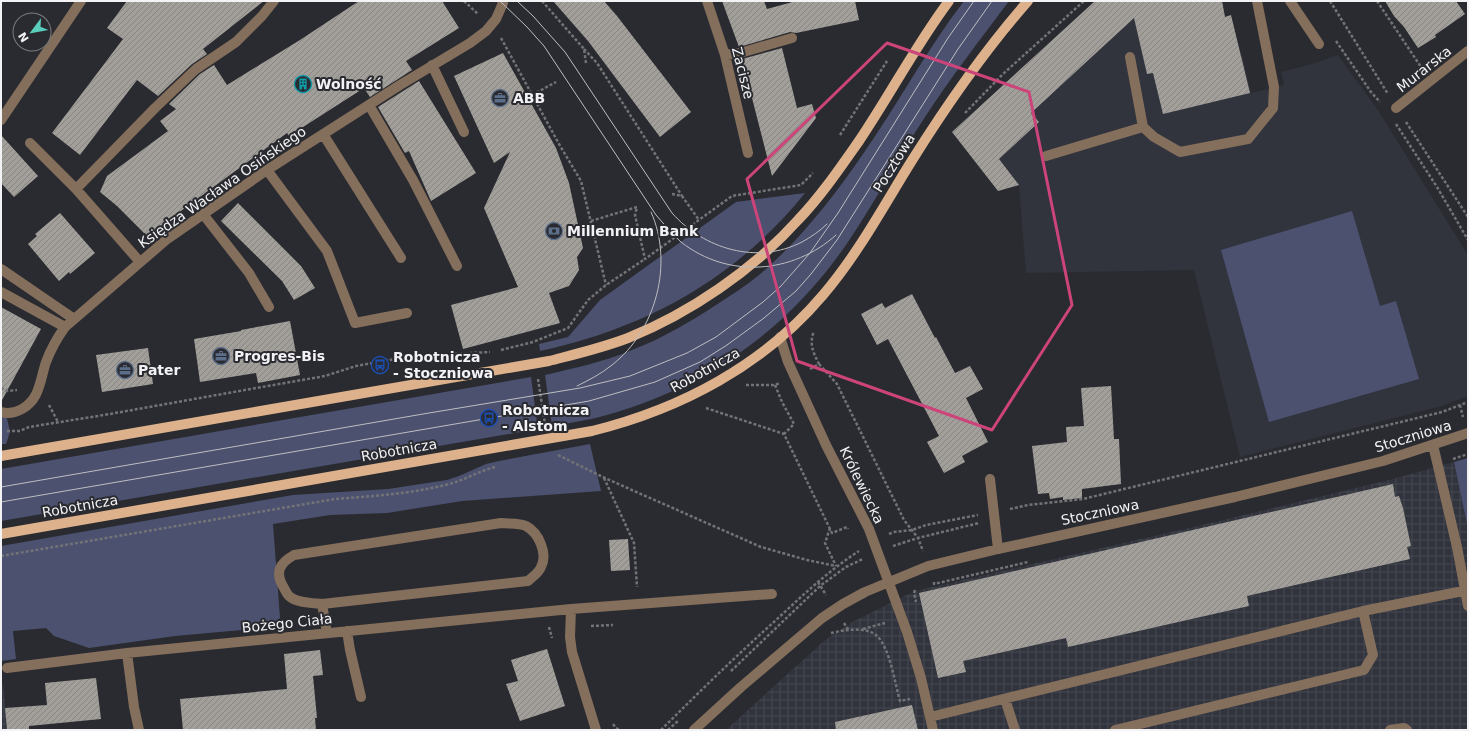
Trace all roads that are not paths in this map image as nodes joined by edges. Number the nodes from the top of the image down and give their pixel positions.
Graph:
1 (81, 1) edge
2 (274, 1) edge
3 (502, 1) edge
4 (706, 1) edge
5 (949, 1) edge
6 (1028, 1) edge
7 (1257, 1) edge
8 (1290, 1) edge
9 (792, 38) dead end
10 (1319, 44) dead end
11 (1468, 51) edge
12 (725, 55) junction
13 (1130, 58) dead end
14 (432, 65) junction
15 (369, 105) junction
16 (1396, 108) dead end
17 (1, 120) edge
18 (1143, 127) junction
19 (464, 132) dead end
20 (323, 134) junction
21 (30, 143) dead end
22 (748, 153) dead end
23 (1046, 156) dead end
24 (268, 170) junction
25 (76, 189) junction
26 (203, 214) junction
27 (401, 258) dead end
28 (140, 262) junction
29 (457, 266) dead end
30 (1, 269) edge
31 (1, 292) edge
32 (269, 307) dead end
33 (407, 313) dead end
34 (74, 319) junction
35 (65, 327) junction
36 (780, 337) junction
37 (4, 413) edge
38 (1468, 433) edge
39 (1433, 445) junction
40 (1, 456) edge
41 (990, 479) dead end
42 (1, 534) edge
43 (998, 549) junction
44 (888, 582) junction
45 (1466, 590) edge
46 (772, 594) dead end
47 (322, 604) junction
48 (1468, 606) edge
49 (571, 609) junction
50 (1363, 611) junction
51 (347, 631) junction
52 (327, 633) junction
53 (127, 653) junction
54 (7, 668) dead end
55 (361, 697) dead end
56 (1005, 699) junction
57 (930, 717) junction
58 (139, 730) edge
59 (596, 730) edge
60 (694, 730) edge
61 (932, 730) edge
62 (1015, 730) edge
63 (1116, 730) edge
64 (1390, 730) edge
65 (1407, 730) edge

1 - 17 street
2 - 25 street
3 - 14 street, Księdza Wacława Osińskiego
4 - 12 street, Zacisze
5 - 40 main road
6 - 36 main road, Pocztowa
7 - 18 street
8 - 10 street
9 - 12 street
11 - 16 street, Murarska
12 - 22 street, Zacisze
13 - 18 street
14 - 15 street, Księdza Wacława Osińskiego
14 - 19 street
15 - 20 street, Księdza Wacława Osińskiego
15 - 29 street
18 - 23 street
20 - 24 street, Księdza Wacława Osińskiego
20 - 27 street
21 - 25 street
24 - 26 street, Księdza Wacława Osińskiego
24 - 33 street
25 - 28 street
26 - 28 street, Księdza Wacława Osińskiego
26 - 32 street
28 - 34 street, Księdza Wacława Osińskiego
30 - 34 street
31 - 35 street
34 - 35 street, Księdza Wacława Osińskiego
35 - 37 street, Księdza Wacława Osińskiego
36 - 42 main road, Robotnicza
36 - 44 street, Królewiecka
38 - 39 street, Stoczniowa
39 - 43 street, Stoczniowa
39 - 45 street
41 - 43 street
43 - 44 street, Stoczniowa
44 - 57 street
44 - 60 street, Stoczniowa
45 - 48 street
45 - 50 street
46 - 49 street, Bożego Ciała
47 - 47 street
47 - 52 street
49 - 51 street, Bożego Ciała
49 - 59 street
50 - 56 street
50 - 63 street
51 - 52 street, Bożego Ciała
51 - 55 street
52 - 53 street, Bożego Ciała
53 - 54 street, Bożego Ciała
53 - 58 street
56 - 57 street
56 - 62 street
57 - 61 street
64 - 65 street

